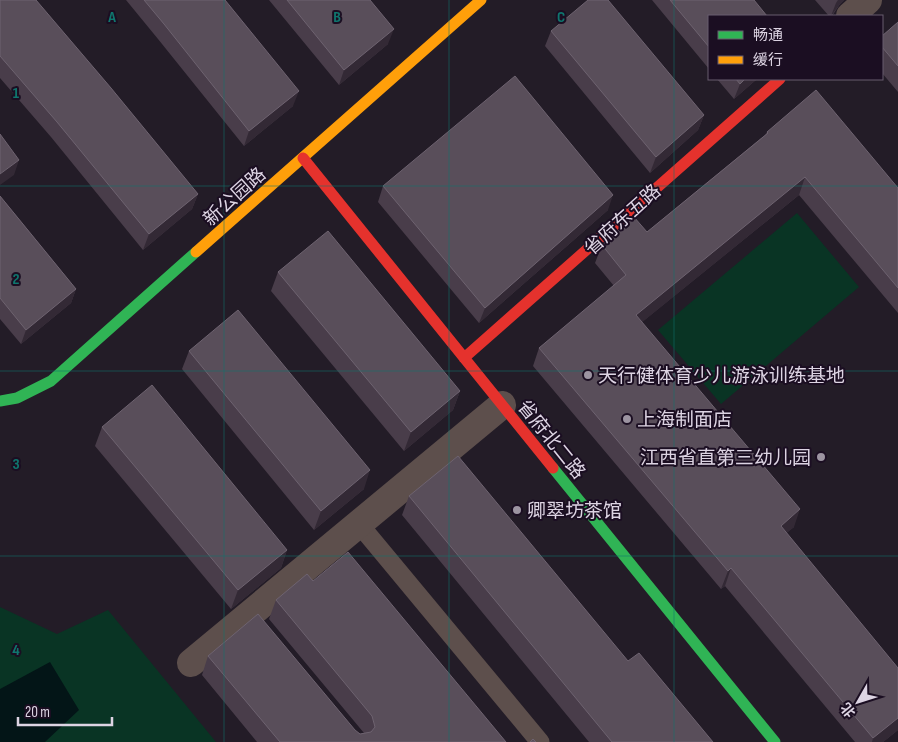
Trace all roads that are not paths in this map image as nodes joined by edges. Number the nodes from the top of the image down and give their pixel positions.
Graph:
1 (481, 0) edge
2 (868, 0) edge
3 (851, 15) edge
4 (779, 80) edge
5 (303, 158) junction
6 (464, 358) junction
7 (0, 401) edge
8 (502, 405) junction
9 (359, 524) junction
10 (191, 663) dead end
11 (540, 742) edge
12 (776, 742) edge

1 - 5 street, 新公园路
2 - 3 street
4 - 6 street, 省府东五路
5 - 6 street, 省府北二路
5 - 7 street, 新公园路
6 - 8 street, 省府北二路
8 - 9 street
8 - 12 street, 省府北二路
9 - 10 street
9 - 11 lane

